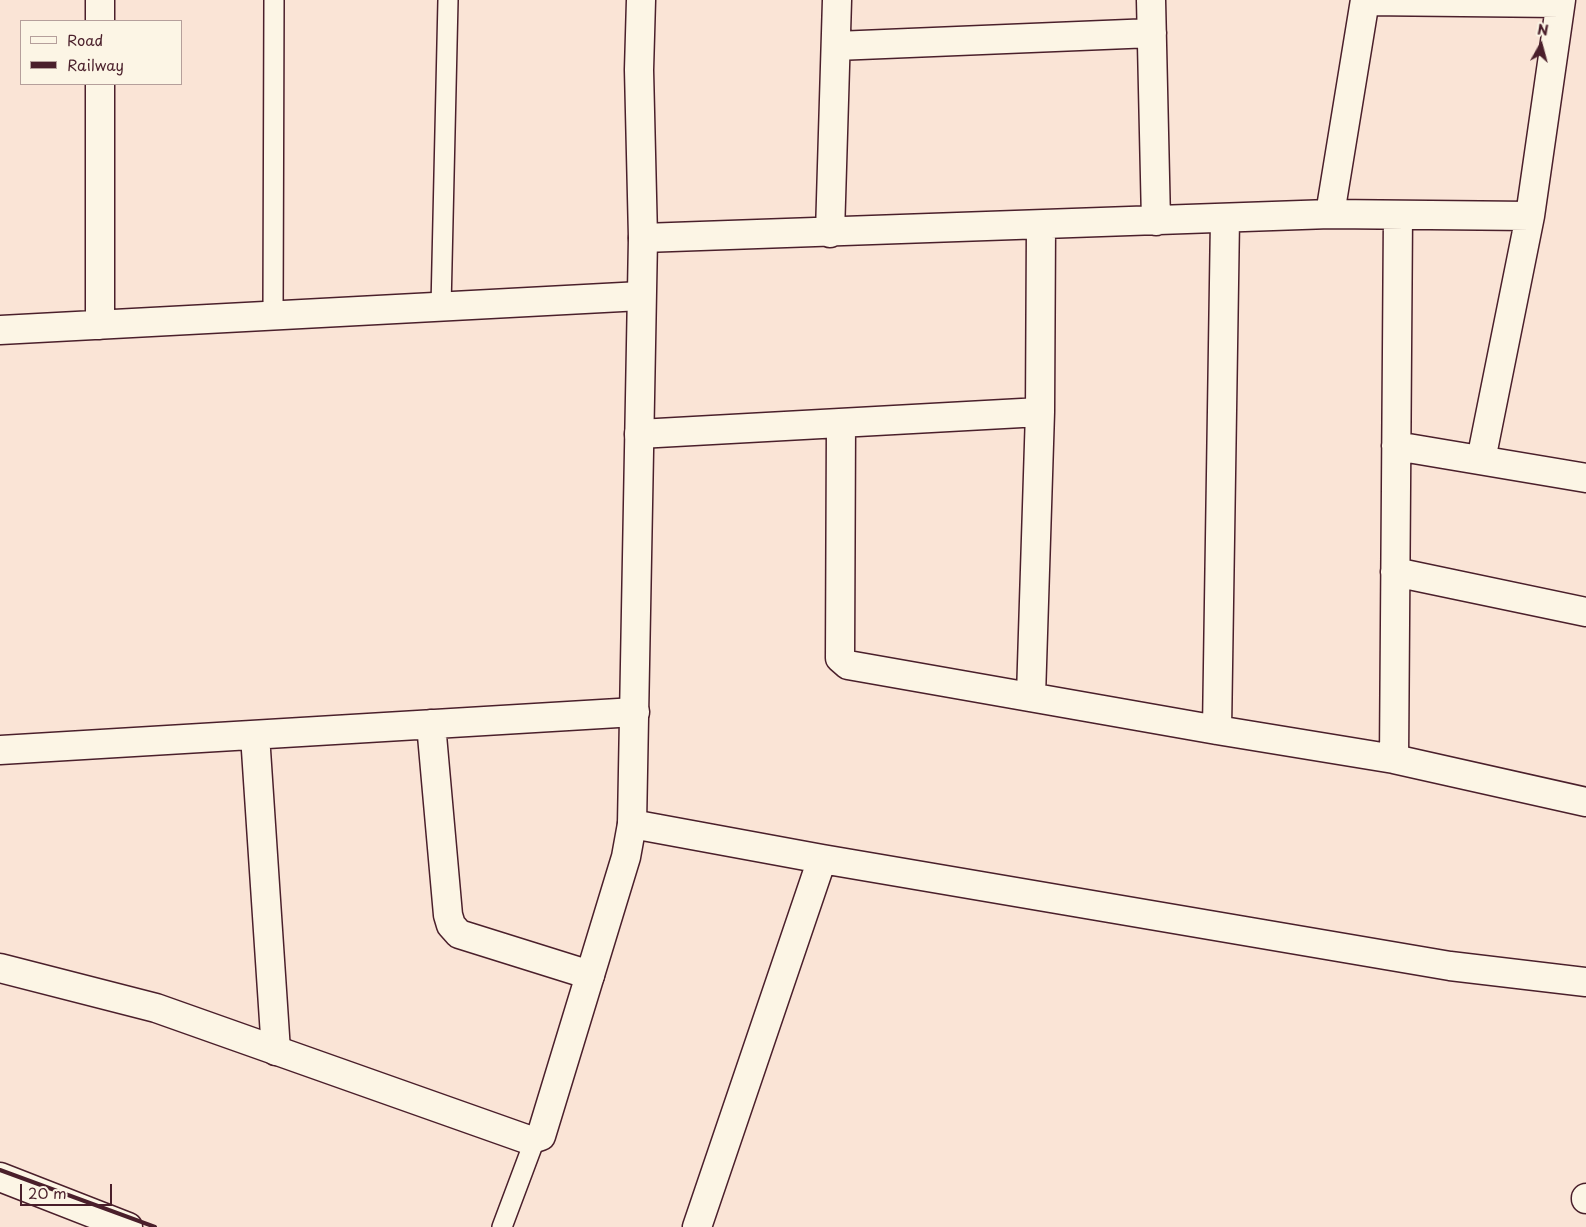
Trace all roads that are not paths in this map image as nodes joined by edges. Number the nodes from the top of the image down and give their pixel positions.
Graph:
1 (100, 0) edge
2 (274, 0) edge
3 (448, 0) edge
4 (641, 0) edge
5 (838, 0) edge
6 (1151, 0) edge
7 (1365, 1) edge
8 (1561, 2) edge
9 (100, 20) edge
10 (1152, 33) junction
11 (836, 46) junction
12 (100, 85) edge
13 (1330, 214) junction
14 (1398, 215) junction
15 (1530, 216) junction
16 (1225, 219) junction
17 (1156, 221) junction
18 (1041, 226) junction
19 (830, 233) junction
20 (643, 238) junction
21 (641, 296) junction
22 (441, 306) junction
23 (273, 316) junction
24 (100, 325) junction
25 (0, 330) edge
26 (1040, 412) junction
27 (841, 423) junction
28 (640, 434) junction
29 (1396, 446) junction
30 (1481, 460) junction
31 (1586, 478) edge
32 (1395, 572) junction
33 (1586, 612) edge
34 (1031, 696) junction
35 (635, 712) junction
36 (430, 724) junction
37 (1217, 730) junction
38 (255, 735) junction
39 (0, 750) edge
40 (1394, 759) junction
41 (1586, 802) edge
42 (632, 824) junction
43 (822, 859) junction
44 (0, 968) edge
45 (590, 975) junction
46 (1586, 982) edge
47 (276, 1051) junction
48 (535, 1139) junction
49 (0, 1177) edge
50 (128, 1227) edge
51 (502, 1227) edge
52 (696, 1227) edge

1 - 9 street
2 - 23 lane
3 - 22 lane
4 - 20 street
5 - 11 street
6 - 10 street
7 - 8 street
7 - 13 street
8 - 15 street
10 - 11 street
10 - 17 street
11 - 19 street
12 - 24 street
13 - 14 street
13 - 16 street
14 - 15 street
14 - 29 street
15 - 30 street
16 - 17 street
16 - 37 street
17 - 18 street
18 - 19 street
18 - 26 street
19 - 20 street
20 - 21 street
21 - 22 street
21 - 28 street
22 - 23 street
23 - 24 street
24 - 25 street
26 - 27 street
26 - 34 street
27 - 28 street
27 - 34 street
28 - 35 street
29 - 30 street
29 - 32 street
30 - 31 street
32 - 33 street
32 - 40 street
34 - 37 street
35 - 36 street
35 - 42 street
36 - 38 street
36 - 45 street
37 - 40 street
38 - 39 street
38 - 47 street
40 - 41 street
42 - 43 street
42 - 45 street
43 - 46 street
43 - 52 street
44 - 47 street
45 - 48 street
47 - 48 street
48 - 51 lane
49 - 50 street

